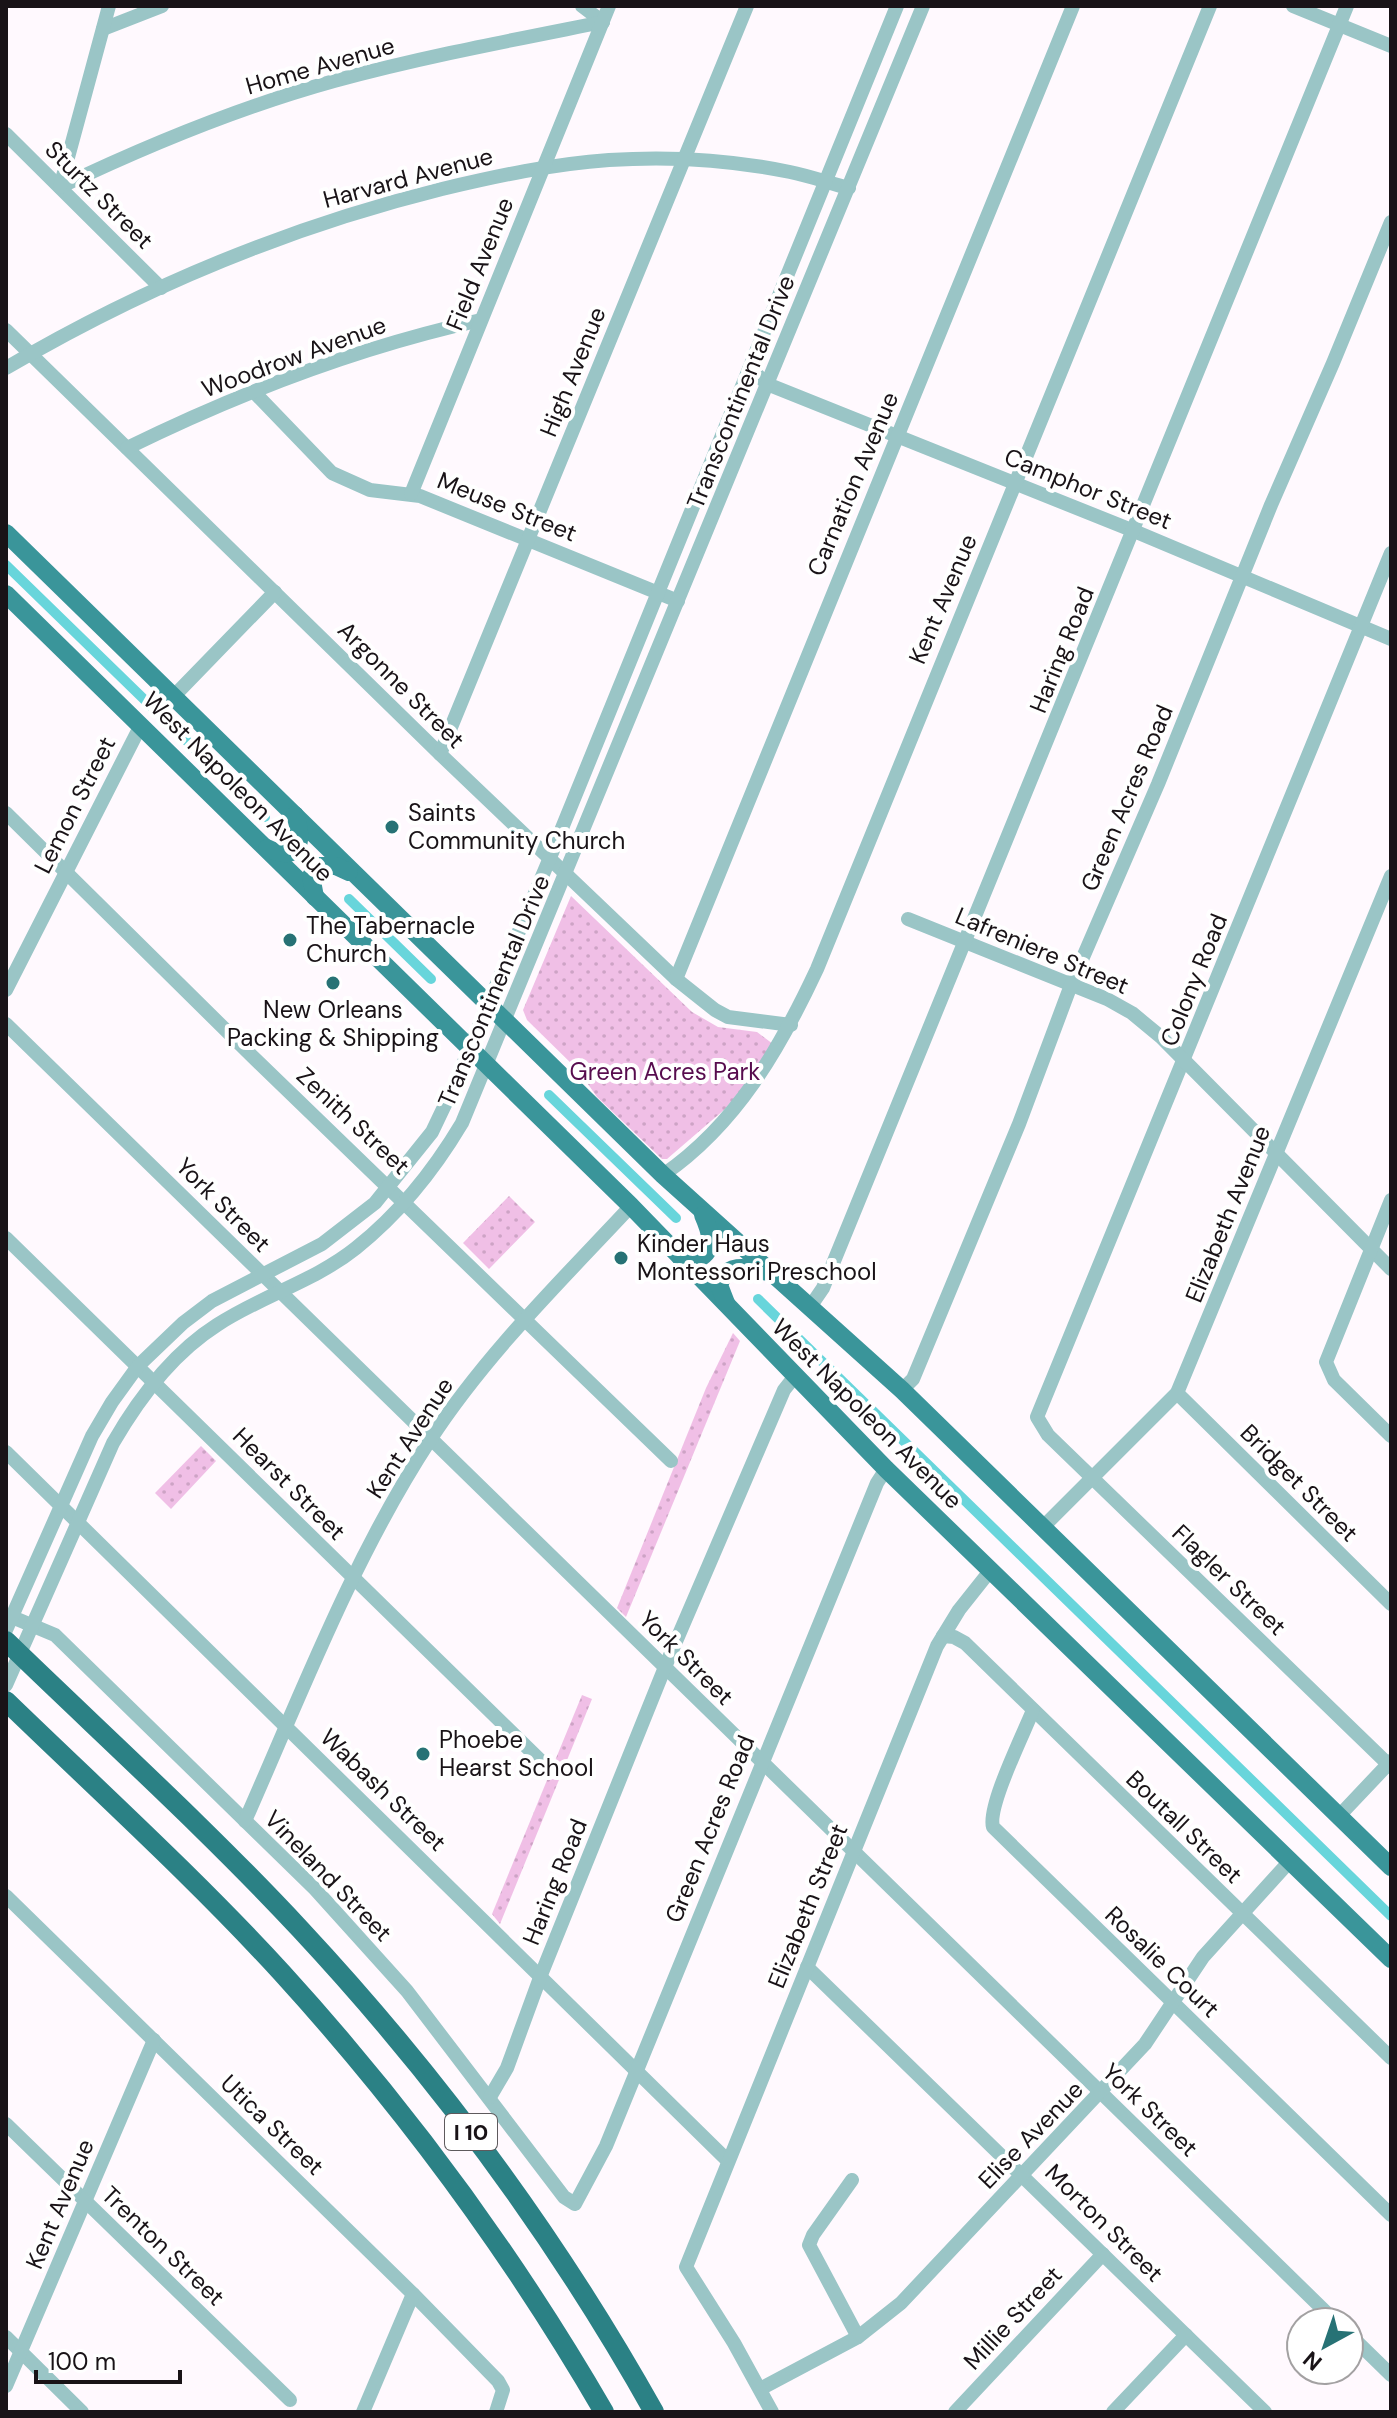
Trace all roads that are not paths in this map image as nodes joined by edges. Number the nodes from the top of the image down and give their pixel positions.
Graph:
1 (109, 6) edge
2 (162, 6) edge
3 (582, 6) edge
4 (609, 6) edge
5 (747, 6) edge
6 (897, 6) edge
7 (923, 6) edge
8 (1073, 6) edge
9 (1210, 6) edge
10 (1293, 6) edge
11 (1347, 6) edge
12 (603, 22) junction
13 (1339, 25) junction
14 (103, 29) junction
15 (1391, 46) edge
16 (6, 134) edge
17 (683, 160) junction
18 (542, 168) junction
19 (826, 182) junction
20 (60, 187) junction
21 (849, 188) junction
22 (1391, 222) edge
23 (805, 233) junction
24 (826, 242) junction
25 (161, 288) junction
26 (481, 320) junction
27 (6, 330) edge
28 (31, 354) junction
29 (6, 368) edge
30 (750, 368) junction
31 (767, 384) junction
32 (254, 392) junction
33 (898, 435) junction
34 (127, 448) junction
35 (1015, 484) junction
36 (411, 494) junction
37 (1134, 531) junction
38 (6, 533) edge
39 (529, 539) junction
40 (1391, 553) edge
41 (1243, 576) junction
42 (275, 592) junction
43 (657, 592) junction
44 (6, 594) edge
45 (678, 601) junction
46 (1363, 627) junction
47 (1391, 639) edge
48 (174, 696) junction
49 (141, 725) junction
50 (440, 754) junction
51 (6, 813) edge
52 (295, 815) junction
53 (264, 847) junction
54 (549, 860) junction
55 (66, 871) junction
56 (566, 876) junction
57 (1391, 876) edge
58 (359, 877) junction
59 (315, 897) junction
60 (908, 919) dead end
61 (966, 943) junction
62 (676, 979) junction
63 (1071, 985) junction
64 (6, 990) edge
65 (489, 1003) junction
66 (506, 1020) junction
67 (6, 1024) edge
68 (791, 1025) junction
69 (469, 1049) junction
70 (1185, 1061) junction
71 (487, 1066) junction
72 (1276, 1155) junction
73 (663, 1175) junction
74 (390, 1187) junction
75 (1391, 1200) edge
76 (406, 1202) junction
77 (631, 1206) junction
78 (702, 1211) junction
79 (6, 1238) edge
80 (1370, 1249) junction
81 (681, 1258) junction
82 (1391, 1269) edge
83 (771, 1272) junction
84 (263, 1275) junction
85 (278, 1292) junction
86 (728, 1306) junction
87 (810, 1307) junction
88 (526, 1319) junction
89 (138, 1366) junction
90 (795, 1376) junction
91 (154, 1382) junction
92 (902, 1390) junction
93 (1177, 1393) junction
94 (1038, 1422) joint
95 (1391, 1436) edge
96 (431, 1438) junction
97 (6, 1452) edge
98 (671, 1461) dead end
99 (886, 1469) junction
100 (1092, 1478) junction
101 (62, 1505) junction
102 (78, 1522) junction
103 (1043, 1527) junction
104 (990, 1571) junction
105 (354, 1578) junction
106 (1391, 1604) edge
107 (9, 1623) edge
108 (32, 1626) junction
109 (943, 1636) junction
110 (6, 1641) edge
111 (665, 1667) junction
112 (6, 1685) edge
113 (6, 1701) edge
114 (1033, 1710) junction
115 (287, 1727) junction
116 (541, 1761) dead end
117 (761, 1762) junction
118 (1390, 1764) edge
119 (1339, 1816) junction
120 (245, 1821) junction
121 (854, 1852) junction
122 (1289, 1862) junction
123 (1391, 1867) edge
124 (6, 1896) edge
125 (1241, 1913) junction
126 (1391, 1959) edge
127 (807, 1967) junction
128 (541, 1975) junction
129 (1172, 2003) junction
130 (154, 2040) junction
131 (1391, 2058) edge
132 (636, 2069) junction
133 (1101, 2093) junction
134 (490, 2097) junction
135 (6, 2124) edge
136 (728, 2161) junction
137 (1023, 2175) junction
138 (852, 2180) dead end
139 (86, 2201) junction
140 (575, 2204) joint
141 (1391, 2215) edge
142 (1103, 2254) junction
143 (413, 2294) junction
144 (1320, 2306) edge
145 (1186, 2335) junction
146 (6, 2337) edge
147 (858, 2337) junction
148 (1365, 2350) edge
149 (21, 2351) junction
150 (1391, 2375) edge
151 (6, 2386) edge
152 (760, 2389) junction
153 (290, 2400) dead end
154 (82, 2412) edge
155 (363, 2412) edge
156 (496, 2412) edge
157 (604, 2412) edge
158 (654, 2412) edge
159 (772, 2412) edge
160 (955, 2412) edge
161 (1113, 2412) edge
162 (1265, 2412) edge

1 - 14 street
2 - 14 street
3 - 12 street
4 - 12 street, Field Avenue
5 - 17 street, High Avenue
6 - 19 street, Transcontinental Drive
7 - 21 street, Transcontinental Drive
8 - 33 street, Carnation Avenue
9 - 35 street, Kent Avenue
10 - 13 street
11 - 13 street, Haring Road
12 - 18 street, Field Avenue
12 - 20 street, Home Avenue
13 - 15 street
13 - 37 street, Haring Road
14 - 20 street
16 - 20 street, Sturtz Street
17 - 18 street, Harvard Avenue
17 - 19 street, Harvard Avenue
17 - 39 street, High Avenue
18 - 25 street, Harvard Avenue
18 - 26 street, Field Avenue
19 - 21 street, Harvard Avenue
19 - 23 street, Transcontinental Drive
20 - 25 street, Sturtz Street
21 - 24 street, Transcontinental Drive
22 - 41 street, Green Acres Road
23 - 24 street
23 - 30 street, Transcontinental Drive
24 - 31 street, Transcontinental Drive
25 - 28 street, Harvard Avenue
26 - 32 street, Woodrow Avenue
26 - 36 street, Field Avenue
27 - 28 street, Argonne Street
28 - 29 street, Harvard Avenue
28 - 34 street, Argonne Street
30 - 31 street
30 - 43 street, Transcontinental Drive
31 - 33 street, Camphor Street
31 - 45 street, Transcontinental Drive
32 - 34 street, Woodrow Avenue
32 - 36 street, Meuse Street
33 - 35 street, Camphor Street
33 - 62 street, Carnation Avenue
34 - 42 street, Argonne Street
35 - 37 street, Camphor Street
35 - 68 street, Kent Avenue
36 - 39 street, Meuse Street
37 - 41 street, Camphor Street
37 - 61 street, Haring Road
38 - 48 main road, West Napoleon Avenue
39 - 43 street, Meuse Street
39 - 50 street, High Avenue
40 - 46 street, Colony Road
41 - 46 street, Camphor Street
41 - 63 street, Green Acres Road
42 - 48 street
42 - 50 street, Argonne Street
43 - 45 street, Meuse Street
43 - 54 street, Transcontinental Drive
44 - 49 main road, West Napoleon Avenue
45 - 56 street, Transcontinental Drive
46 - 47 street, Camphor Street
46 - 70 street, Colony Road
48 - 52 main road, West Napoleon Avenue
49 - 53 main road, West Napoleon Avenue
49 - 55 street, Lemon Street
50 - 54 street, Argonne Street
51 - 55 street, Zenith Street
52 - 53 main road
52 - 58 main road, West Napoleon Avenue
53 - 59 main road, West Napoleon Avenue
54 - 56 street, Argonne Street
54 - 65 street, Transcontinental Drive
55 - 64 street, Lemon Street
55 - 74 street, Zenith Street
56 - 62 street, Argonne Street
56 - 66 street, Transcontinental Drive
57 - 72 street, Elizabeth Avenue
58 - 59 main road
58 - 65 main road, West Napoleon Avenue
59 - 69 main road, West Napoleon Avenue
60 - 61 street, Lafreniere Street
61 - 63 street, Lafreniere Street
61 - 87 street, Haring Road
62 - 68 street, Argonne Street
63 - 70 street, Lafreniere Street
63 - 92 street, Green Acres Road
65 - 66 main road, West Napoleon Avenue
65 - 69 street, Transcontinental Drive
66 - 71 street, Transcontinental Drive
66 - 73 main road, West Napoleon Avenue
67 - 84 street, York Street
68 - 73 street, Kent Avenue
69 - 71 main road, West Napoleon Avenue
69 - 74 street, Transcontinental Drive
70 - 72 street, Lafreniere Street
70 - 94 street, Colony Road
71 - 76 street, Transcontinental Drive
71 - 77 main road, West Napoleon Avenue
72 - 80 street, Lafreniere Street
72 - 93 street, Elizabeth Avenue
73 - 78 main road, West Napoleon Avenue
74 - 76 street, Zenith Street
74 - 84 street, Transcontinental Drive
75 - 80 street
76 - 85 street, Transcontinental Drive
76 - 88 street, Zenith Street
77 - 81 main road, West Napoleon Avenue
77 - 88 street, Kent Avenue
78 - 81 main road
78 - 83 main road, West Napoleon Avenue
79 - 89 street, Hearst Street
80 - 82 street, Lafreniere Street
80 - 95 street
81 - 86 main road, West Napoleon Avenue
83 - 86 main road
83 - 87 main road, West Napoleon Avenue
84 - 85 street, York Street
84 - 89 street, Transcontinental Drive
85 - 91 street, Transcontinental Drive
85 - 96 street, York Street
86 - 90 main road, West Napoleon Avenue
87 - 92 main road, West Napoleon Avenue
88 - 96 street, Kent Avenue
88 - 98 street, Zenith Street
89 - 91 street, Hearst Street
89 - 101 street, Transcontinental Drive
90 - 99 main road, West Napoleon Avenue
90 - 111 street, Haring Road
91 - 102 street, Transcontinental Drive
91 - 105 street, Hearst Street
92 - 103 main road, West Napoleon Avenue
93 - 100 street, Elizabeth Avenue
93 - 106 street, Bridget Street
94 - 100 street, Flagler Street
96 - 105 street, Kent Avenue
96 - 111 street, York Street
97 - 101 street, Wabash Street
99 - 104 main road, West Napoleon Avenue
99 - 117 street, Green Acres Road
100 - 103 street, Elizabeth Avenue
100 - 118 street, Flagler Street
101 - 102 street, Wabash Street
101 - 107 street, Transcontinental Drive
102 - 108 street, Transcontinental Drive
102 - 115 street, Wabash Street
103 - 119 main road, West Napoleon Avenue
104 - 109 street, Elizabeth Street
104 - 122 main road, West Napoleon Avenue
105 - 115 street, Kent Avenue
105 - 116 street, Hearst Street
107 - 108 street, Vineland Street
108 - 112 street, Transcontinental Drive
108 - 120 street, Vineland Street
109 - 114 street, Boutall Street
109 - 121 street, Elizabeth Street
110 - 158 highway, I 10
111 - 117 street, York Street
111 - 128 street, Haring Road
113 - 157 highway, I 10
114 - 125 street, Boutall Street
114 - 129 street, Rosalie Court
115 - 120 street, Kent Avenue
115 - 128 street, Wabash Street
117 - 121 street, York Street
117 - 132 street, Green Acres Road
118 - 119 street
119 - 123 main road, West Napoleon Avenue
120 - 134 street, Vineland Street
121 - 127 street, Elizabeth Street
121 - 133 street, York Street
122 - 125 street, Elise Avenue
122 - 126 main road, West Napoleon Avenue
124 - 130 street, Utica Street
125 - 129 street, Elise Avenue
125 - 131 street, Boutall Street
127 - 136 street, Elizabeth Street
127 - 137 street, Morton Street
128 - 132 street, Wabash Street
128 - 134 street, Haring Road
129 - 133 street, Elise Avenue
129 - 141 street, Rosalie Court
130 - 139 street, Kent Avenue
130 - 143 street, Utica Street
132 - 136 street, Wabash Street
132 - 140 street, Green Acres Road
133 - 137 street, Elise Avenue
133 - 144 street, York Street
134 - 140 street, Vineland Street
135 - 139 street, Trenton Street
136 - 152 street, Elizabeth Street
137 - 142 street, Morton Street
137 - 147 street, Elise Avenue
138 - 147 street
139 - 149 street, Kent Avenue
139 - 153 street, Trenton Street
142 - 145 street, Morton Street
142 - 160 street, Millie Street
143 - 155 street
143 - 156 street, Utica Street
145 - 161 street
145 - 162 street, Morton Street
146 - 149 street
147 - 152 street, Elise Avenue
148 - 150 street
149 - 151 street, Kent Avenue
149 - 154 street
152 - 159 street

